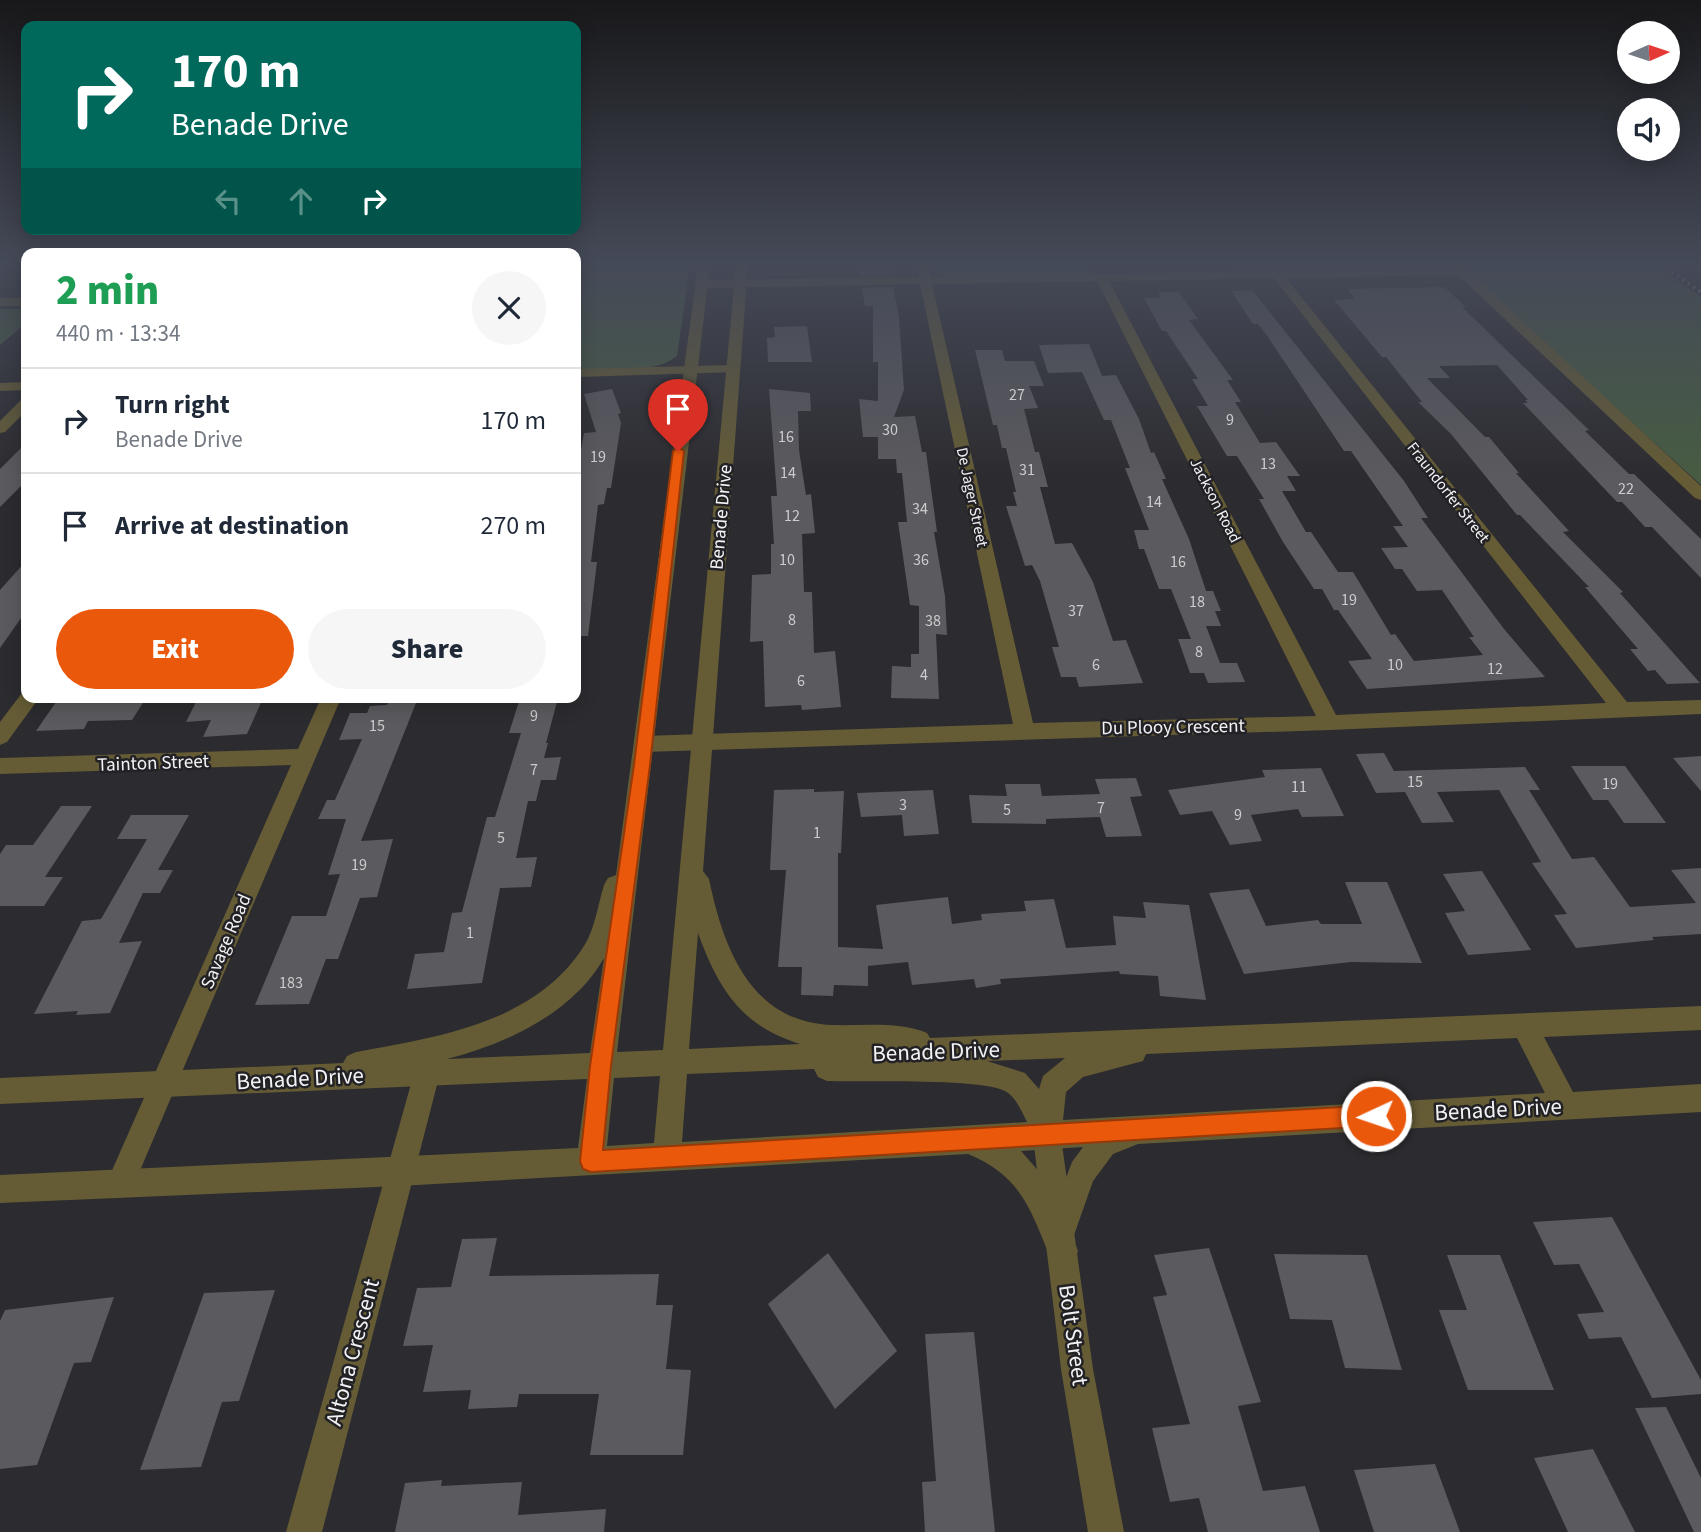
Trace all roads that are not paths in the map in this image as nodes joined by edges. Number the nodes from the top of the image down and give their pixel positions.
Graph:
1 (693, 336) edge
2 (736, 336) edge
3 (939, 336) edge
4 (1132, 336) edge
5 (1327, 336) edge
6 (1531, 336) edge
7 (733, 369) junction
8 (688, 371) junction
9 (581, 373) edge
10 (21, 386) edge
11 (0, 387) edge
12 (21, 408) edge
13 (0, 429) edge
14 (1701, 495) edge
15 (25, 703) edge
16 (329, 703) edge
17 (1701, 707) edge
18 (1621, 708) junction
19 (1330, 723) junction
20 (1024, 729) junction
21 (0, 737) edge
22 (700, 741) junction
23 (644, 744) junction
24 (306, 757) junction
25 (0, 766) edge
26 (634, 830) junction
27 (692, 846) junction
28 (1701, 1018) edge
29 (1524, 1026) junction
30 (1177, 1041) junction
31 (979, 1049) junction
32 (750, 1059) junction
33 (674, 1063) junction
34 (601, 1066) junction
35 (427, 1073) junction
36 (278, 1079) junction
37 (163, 1085) junction
38 (0, 1091) edge
39 (1701, 1098) edge
40 (1566, 1106) junction
41 (1159, 1127) junction
42 (1047, 1137) junction
43 (968, 1141) junction
44 (667, 1157) junction
45 (591, 1161) junction
46 (399, 1172) junction
47 (120, 1184) junction
48 (0, 1189) edge
49 (1062, 1242) junction
50 (1107, 1529) edge
51 (304, 1532) edge

1 - 8 street
2 - 7 street, Benade Drive
3 - 20 street, De Jager Street
4 - 19 street, Jackson Road
5 - 18 street, Fraundorfer Street
6 - 14 street
7 - 8 street
7 - 22 street, Benade Drive
8 - 9 street
8 - 23 street
10 - 11 street
12 - 13 street
15 - 21 street
16 - 24 street, Savage Road
17 - 18 street, Du Plooy Crescent
18 - 19 street, Du Plooy Crescent
19 - 20 street, Du Plooy Crescent
20 - 22 street, Du Plooy Crescent
22 - 23 street, Du Plooy Crescent
22 - 27 street, Benade Drive
23 - 26 street
24 - 25 street, Tainton Street
24 - 37 street, Savage Road
26 - 34 street
26 - 36 street
27 - 31 street
27 - 33 street, Benade Drive
28 - 29 street, Benade Drive
29 - 30 street, Benade Drive
29 - 40 street
30 - 31 street, Benade Drive
30 - 42 street
31 - 32 street, Benade Drive
32 - 33 street, Benade Drive
32 - 42 street
33 - 34 street, Benade Drive
33 - 44 street, Benade Drive
34 - 35 street, Benade Drive
34 - 45 street
35 - 36 street, Benade Drive
35 - 46 street, Altona Crescent
36 - 37 street, Benade Drive
37 - 38 street, Benade Drive
37 - 47 street, Savage Road
39 - 40 street, Benade Drive
40 - 41 street, Benade Drive
41 - 42 street, Benade Drive
41 - 49 street
42 - 43 street, Benade Drive
42 - 49 street, Bolt Street
43 - 44 street, Benade Drive
43 - 49 street
44 - 45 street, Benade Drive
45 - 46 street, Benade Drive
46 - 47 street, Benade Drive
46 - 51 street, Altona Crescent
47 - 48 street, Benade Drive
49 - 50 street, Bolt Street

